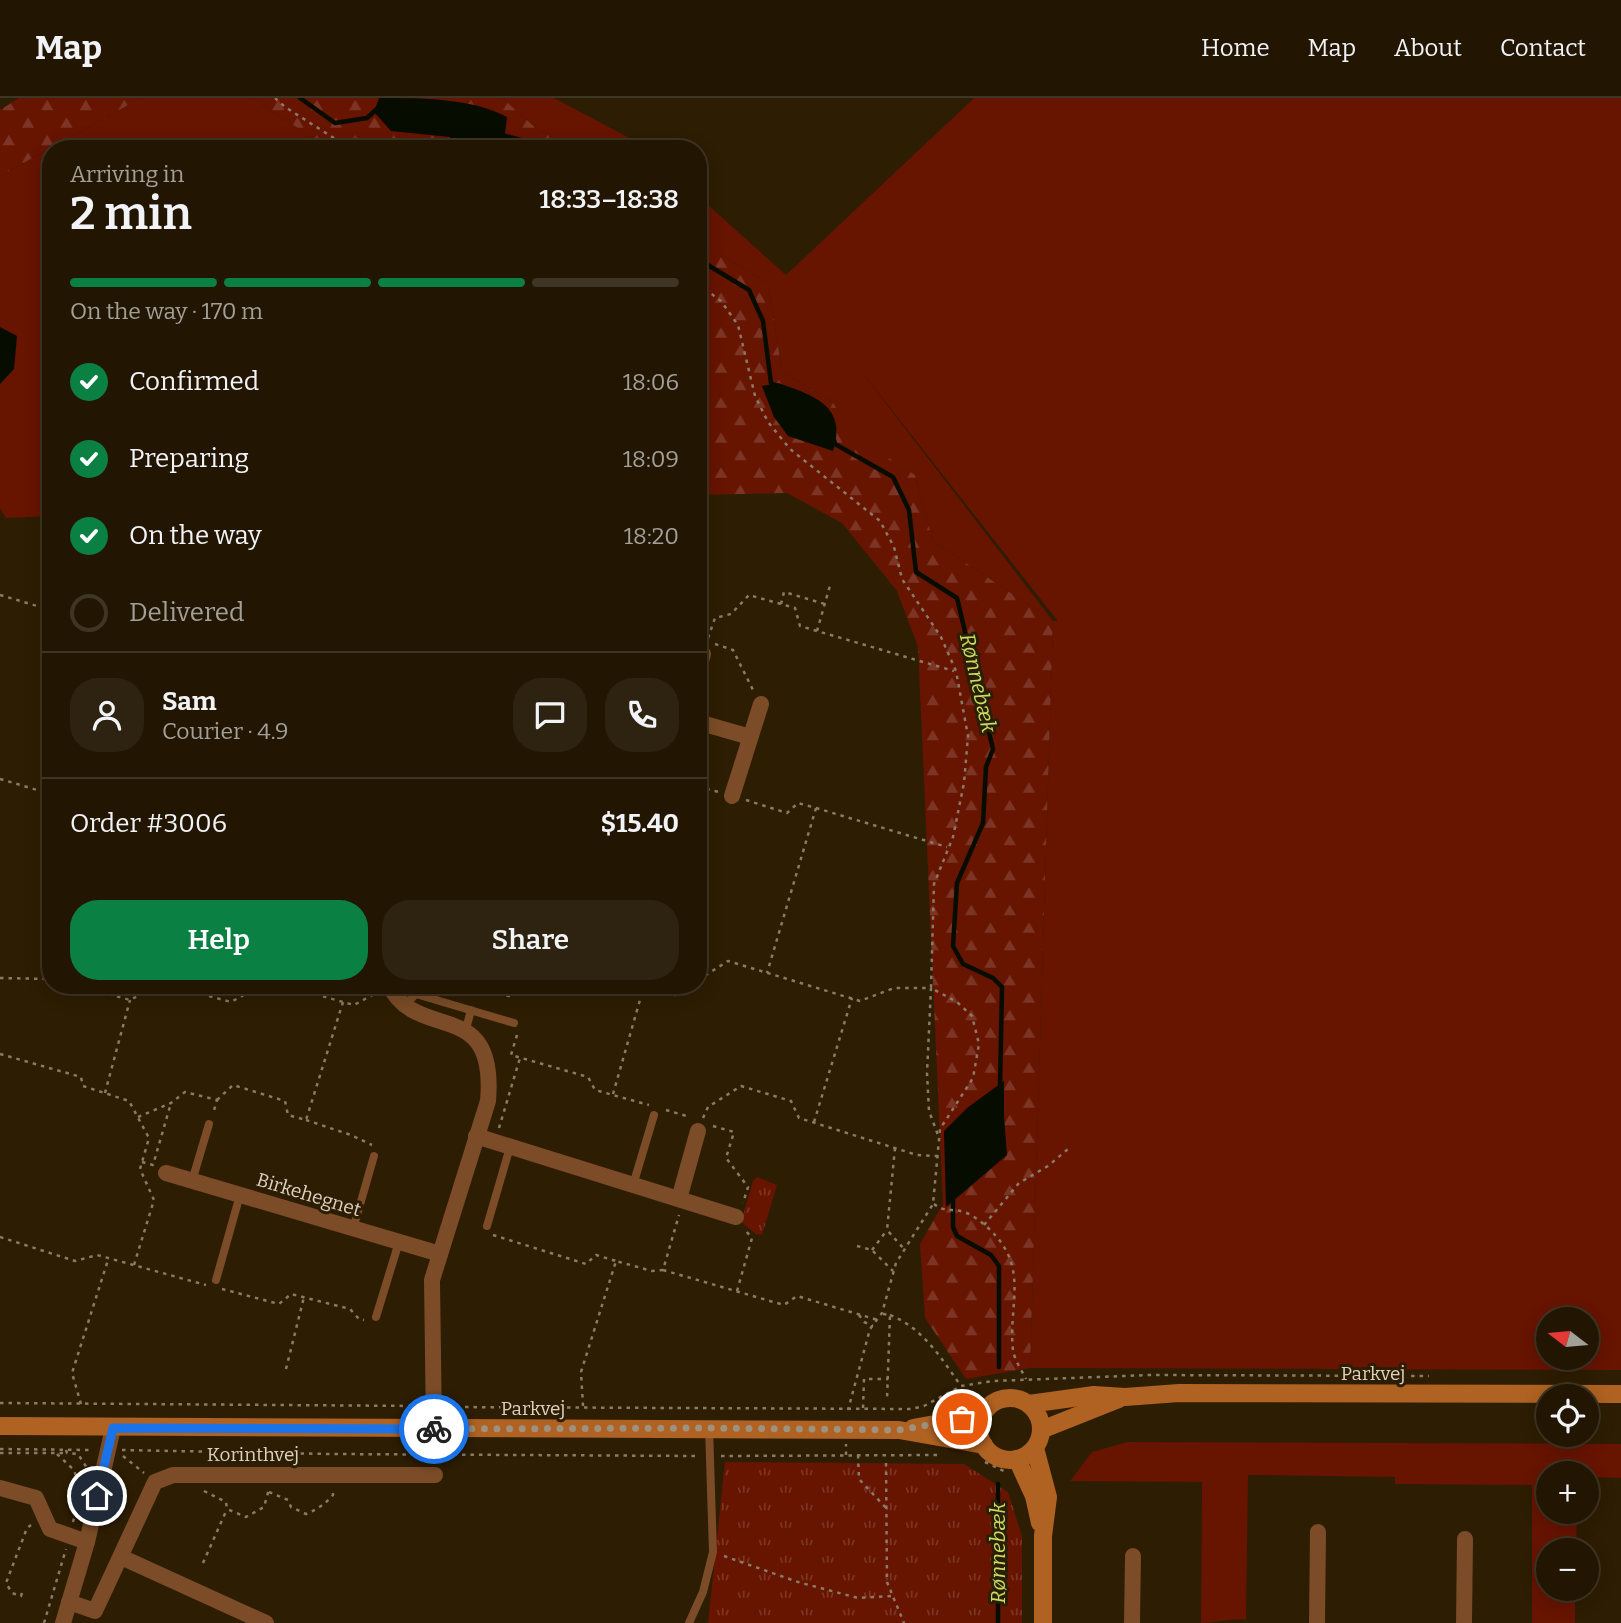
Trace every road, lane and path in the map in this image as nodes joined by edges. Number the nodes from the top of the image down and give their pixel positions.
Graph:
1 (275, 98) edge
2 (337, 140) edge
3 (707, 291) edge
4 (831, 582) dead end
5 (0, 595) edge
6 (781, 604) junction
7 (825, 604) junction
8 (42, 607) edge
9 (817, 631) junction
10 (707, 638) edge
11 (707, 646) edge
12 (956, 671) junction
13 (761, 704) joint
14 (707, 725) edge
15 (750, 737) junction
16 (0, 779) edge
17 (707, 789) edge
18 (42, 791) edge
19 (732, 796) junction
20 (816, 808) junction
21 (949, 848) junction
22 (767, 972) junction
23 (707, 974) edge
24 (0, 978) edge
25 (42, 979) edge
26 (931, 988) junction
27 (109, 994) edge
28 (143, 994) edge
29 (201, 994) edge
30 (246, 994) edge
31 (314, 994) edge
32 (374, 994) edge
33 (394, 994) edge
34 (640, 994) edge
35 (852, 998) junction
36 (131, 1000) junction
37 (343, 1002) junction
38 (405, 1005) junction
39 (471, 1010) junction
40 (514, 1023) joint
41 (466, 1029) junction
42 (1, 1052) edge
43 (520, 1058) junction
44 (105, 1093) junction
45 (612, 1095) junction
46 (217, 1100) junction
47 (171, 1103) junction
48 (654, 1115) dead end
49 (138, 1117) junction
50 (306, 1120) junction
51 (814, 1123) junction
52 (209, 1124) joint
53 (699, 1127) junction
54 (477, 1136) junction
55 (939, 1139) junction
56 (494, 1142) junction
57 (510, 1147) junction
58 (895, 1148) junction
59 (1068, 1149) dead end
60 (374, 1156) joint
61 (937, 1156) junction
62 (142, 1162) junction
63 (166, 1173) dead end
64 (192, 1181) junction
65 (633, 1185) junction
66 (240, 1195) junction
67 (681, 1200) junction
68 (933, 1204) junction
69 (736, 1217) junction
70 (984, 1225) junction
71 (353, 1229) junction
72 (487, 1230) joint
73 (887, 1230) junction
74 (0, 1237) edge
75 (399, 1242) junction
76 (857, 1246) dead end
77 (872, 1250) junction
78 (905, 1250) junction
79 (440, 1254) junction
80 (109, 1259) junction
81 (616, 1261) junction
82 (134, 1265) junction
83 (663, 1270) junction
84 (893, 1271) junction
85 (216, 1280) dead end
86 (737, 1292) junction
87 (304, 1297) junction
88 (857, 1313) junction
89 (882, 1313) junction
90 (890, 1315) junction
91 (376, 1317) joint
92 (878, 1320) junction
93 (873, 1325) junction
94 (286, 1369) dead end
95 (888, 1379) junction
96 (1026, 1380) dead end
97 (961, 1386) dead end
98 (1621, 1394) edge
99 (1125, 1397) junction
100 (887, 1399) dead end
101 (81, 1404) dead end
102 (1029, 1404) junction
103 (583, 1406) dead end
104 (863, 1409) dead end
105 (983, 1415) junction
106 (0, 1426) edge
107 (113, 1428) junction
108 (709, 1428) junction
109 (434, 1429) junction
110 (847, 1430) junction
111 (899, 1430) junction
112 (1041, 1430) junction
113 (1035, 1448) junction
114 (0, 1451) edge
115 (982, 1452) junction
116 (54, 1453) junction
117 (67, 1453) dead end
118 (116, 1453) junction
119 (846, 1455) junction
120 (858, 1455) junction
121 (942, 1455) dead end
122 (711, 1456) junction
123 (886, 1463) dead end
124 (1016, 1467) junction
125 (266, 1475) junction
126 (333, 1475) junction
127 (435, 1475) dead end
128 (155, 1482) junction
129 (0, 1488) edge
130 (81, 1491) dead end
131 (204, 1491) dead end
132 (270, 1492) junction
133 (228, 1509) junction
134 (887, 1510) junction
135 (44, 1517) junction
136 (1318, 1532) dead end
137 (1043, 1536) junction
138 (1465, 1539) dead end
139 (87, 1542) junction
140 (713, 1552) junction
141 (1133, 1556) dead end
142 (121, 1557) junction
143 (203, 1563) dead end
144 (22, 1593) dead end
145 (893, 1596) junction
146 (69, 1602) junction
147 (99, 1617) edge
148 (63, 1623) edge
149 (265, 1623) edge
150 (689, 1623) edge
151 (904, 1623) edge
152 (1043, 1623) edge
153 (1132, 1623) edge
154 (1317, 1623) edge
155 (1464, 1623) edge

1 - 2 path
3 - 12 path
4 - 7 path
5 - 8 path
6 - 7 path
6 - 9 path
6 - 10 path
7 - 9 path
9 - 12 path
11 - 13 path
12 - 21 path
13 - 15 street
14 - 15 street
15 - 19 street
16 - 18 path
17 - 19 path
19 - 20 path
20 - 21 path
20 - 22 path
21 - 26 path
22 - 23 path
22 - 35 path
24 - 25 path
26 - 35 path
26 - 55 path
26 - 55 path
27 - 36 path
28 - 36 path
29 - 30 path
31 - 37 path
32 - 37 path
33 - 38 street
34 - 45 path
35 - 51 path
36 - 44 path
37 - 50 path
38 - 39 lane
38 - 41 street
39 - 40 lane
39 - 41 lane
40 - 43 path
41 - 54 street
42 - 44 path
43 - 45 path
43 - 56 path
44 - 49 path
45 - 53 path
46 - 47 path
46 - 50 path
46 - 52 path
47 - 49 path
47 - 62 path
48 - 65 lane
49 - 62 path
50 - 60 path
51 - 53 path
51 - 58 path
52 - 64 lane
53 - 67 street
53 - 69 path
54 - 56 street
54 - 79 street
55 - 61 path
56 - 57 street
57 - 65 street
57 - 72 lane
58 - 61 path
58 - 73 path
59 - 70 path
60 - 71 lane
61 - 68 path
62 - 82 path
63 - 64 street, Birkehegnet
64 - 66 street, Birkehegnet
65 - 67 street
66 - 71 street, Birkehegnet
66 - 85 lane
67 - 69 street
67 - 83 path
68 - 70 path
68 - 78 path
69 - 86 path
70 - 96 path
71 - 75 street, Birkehegnet
72 - 81 path
73 - 77 path
73 - 78 path
74 - 80 path
75 - 79 street, Birkehegnet
75 - 91 lane
76 - 77 path
77 - 84 path
78 - 84 path
79 - 109 street
80 - 82 path
80 - 101 path
81 - 83 path
81 - 103 path
82 - 87 path
83 - 86 path
84 - 89 path
86 - 88 path
87 - 91 path
87 - 94 path
88 - 92 path
88 - 93 path
89 - 90 path
89 - 92 path
90 - 95 path
90 - 97 path
92 - 93 path
93 - 110 path
95 - 100 path
95 - 104 path
98 - 99 street, Parkvej
99 - 102 street, Parkvej
99 - 112 street, Parkvej
102 - 105 street
102 - 112 street
105 - 111 street, Parkvej
105 - 115 street
106 - 107 street, Parkvej
107 - 109 street, Parkvej
107 - 118 street
108 - 109 street, Parkvej
108 - 110 street, Parkvej
108 - 122 lane
110 - 111 street, Parkvej
110 - 119 path
111 - 115 street, Parkvej
112 - 113 street
113 - 124 street
113 - 137 street
114 - 116 path
114 - 118 path
115 - 124 street
115 - 124 path
116 - 117 path
116 - 130 path
118 - 122 path
118 - 128 path
118 - 139 street
119 - 120 path
119 - 122 path
120 - 121 path
120 - 134 path
122 - 140 lane
123 - 134 path
124 - 137 street
125 - 126 street, Korinthvej
125 - 128 street, Korinthvej
125 - 132 path
126 - 127 street, Korinthvej
126 - 132 path
128 - 142 street
129 - 135 street
131 - 133 path
132 - 133 path
133 - 143 path
134 - 145 path
135 - 139 street
135 - 144 path
136 - 154 street
137 - 152 street
138 - 155 street
139 - 146 street
140 - 145 path
140 - 150 lane
141 - 153 street
142 - 147 street
142 - 149 street
145 - 151 path
146 - 147 street
146 - 148 street

